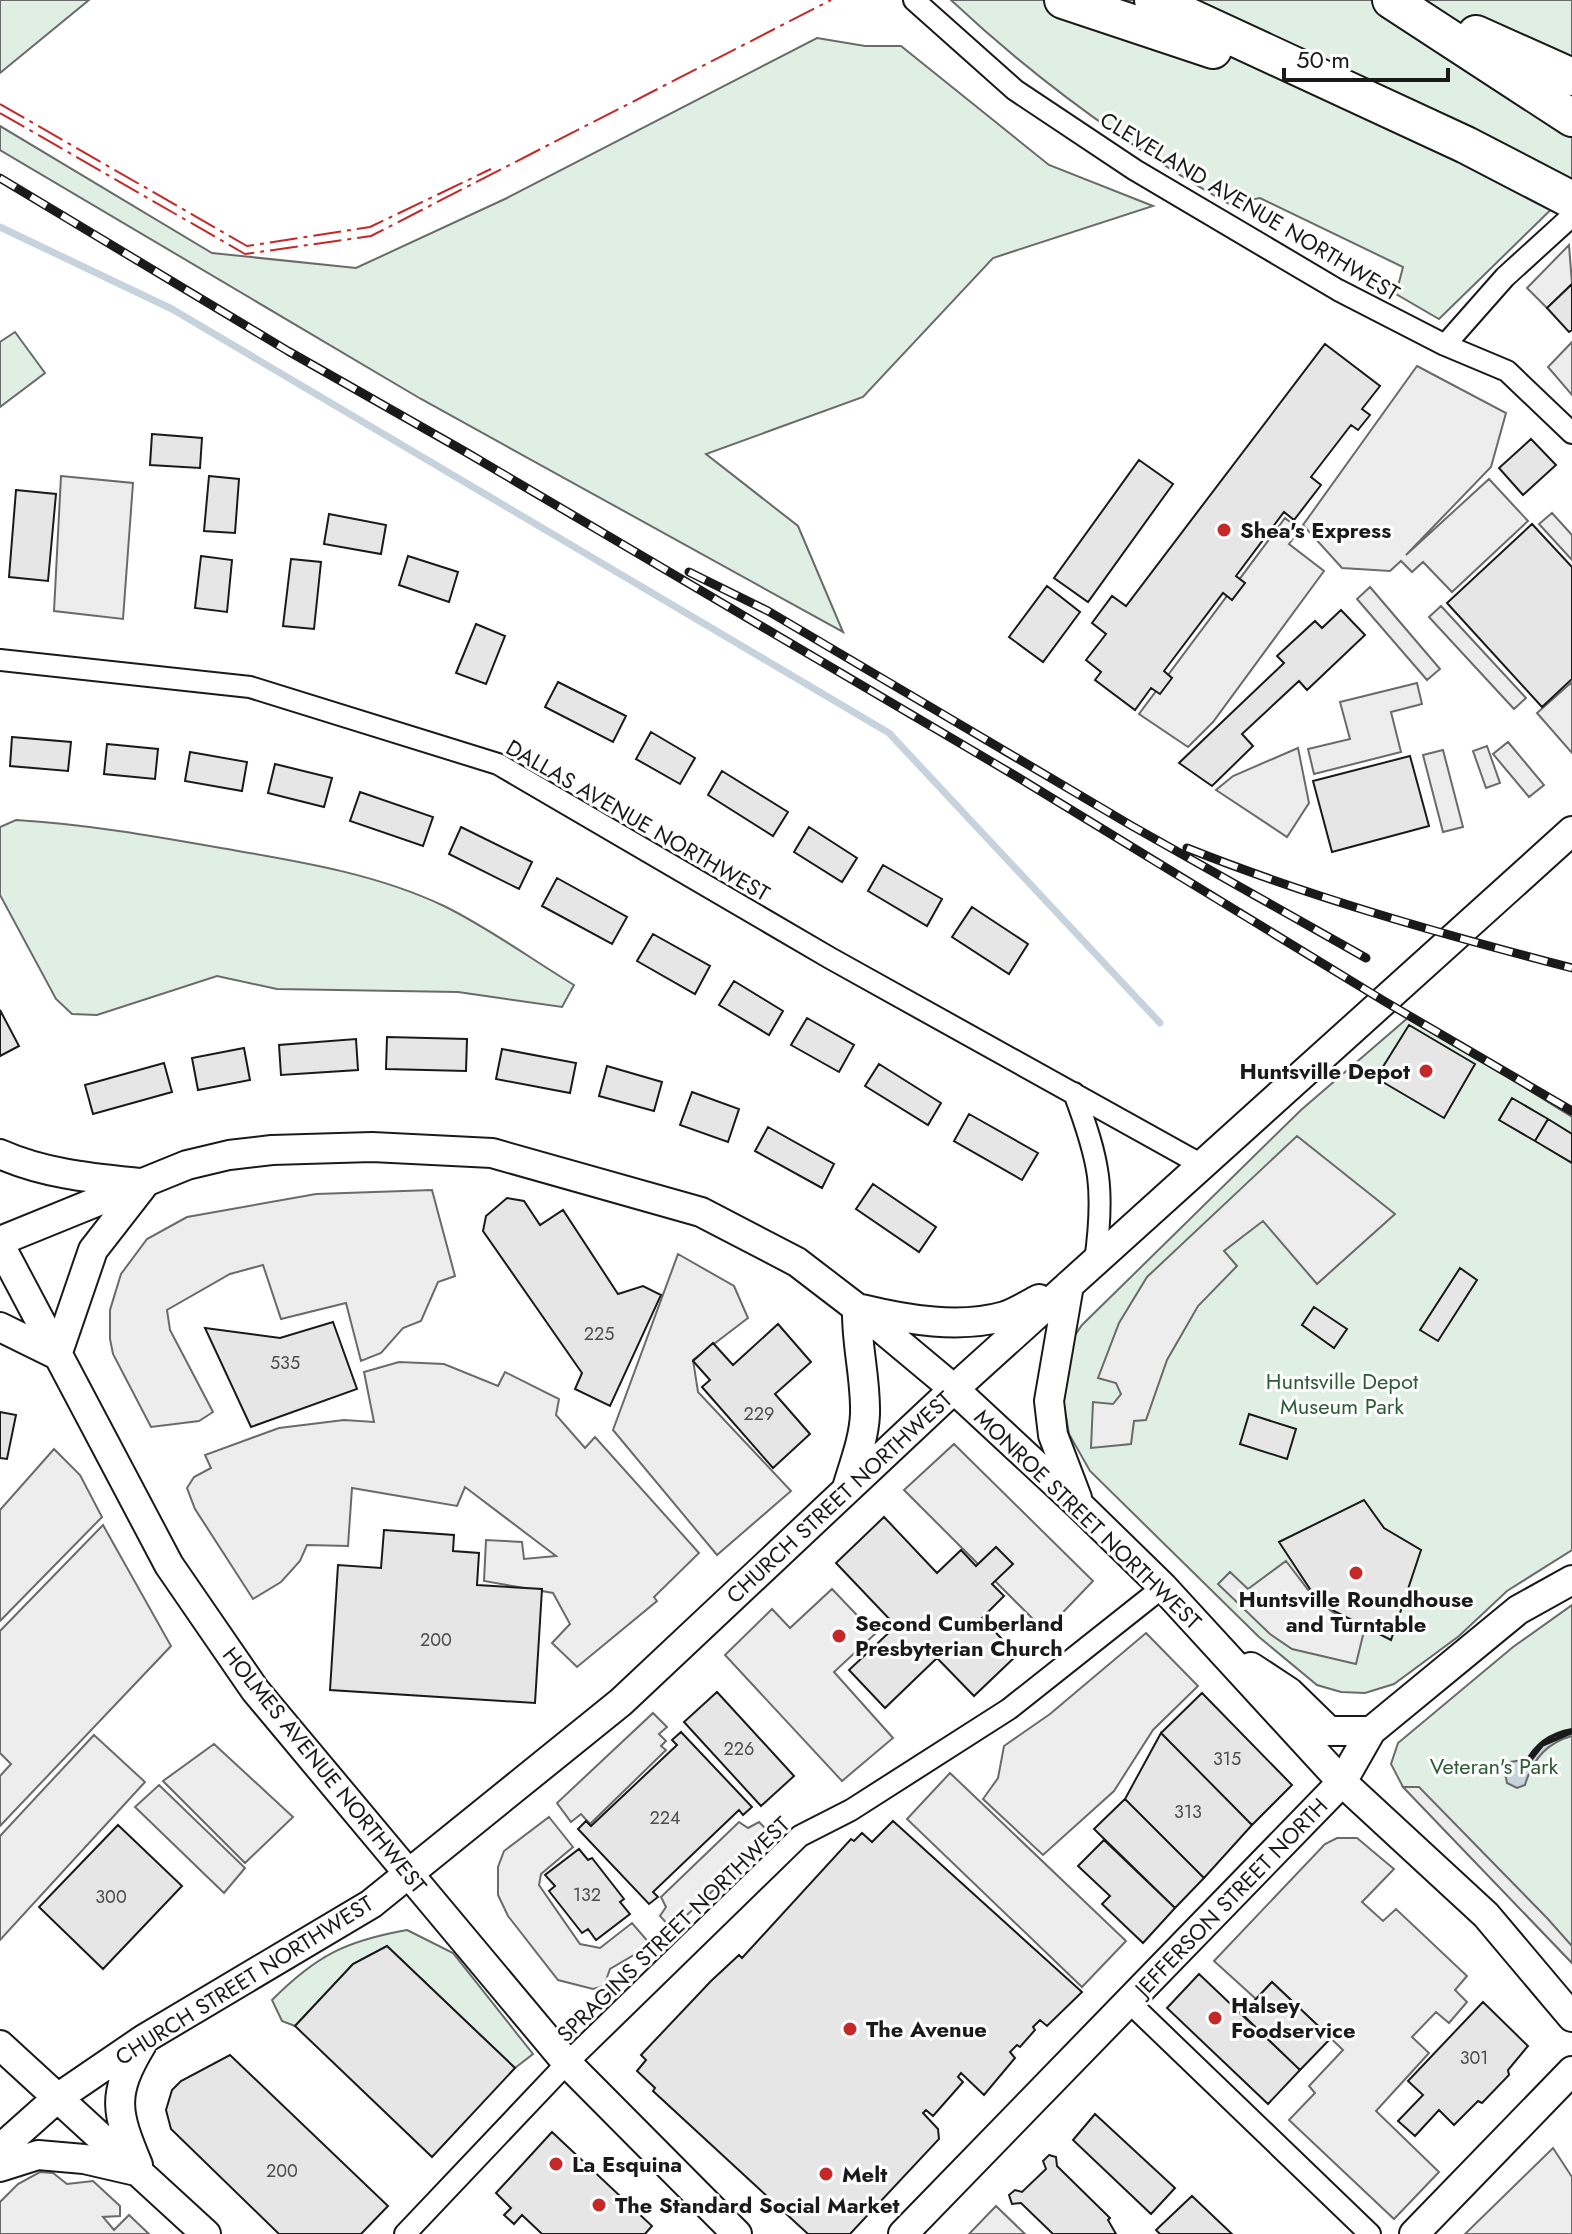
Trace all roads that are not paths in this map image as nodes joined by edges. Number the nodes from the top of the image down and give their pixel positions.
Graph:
1 (914, 0) edge
2 (1063, 0) edge
3 (1153, 0) edge
4 (1391, 0) edge
5 (1397, 0) edge
6 (1572, 77) edge
7 (1385, 107) junction
8 (1572, 118) edge
9 (1572, 200) edge
10 (1572, 216) edge
11 (1445, 345) junction
12 (1572, 433) edge
13 (0, 660) edge
14 (1572, 831) edge
15 (1074, 1093) junction
16 (0, 1154) edge
17 (1202, 1165) junction
18 (145, 1184) junction
19 (0, 1243) edge
20 (1095, 1262) junction
21 (1069, 1285) junction
22 (857, 1308) junction
23 (0, 1327) edge
24 (57, 1355) junction
25 (954, 1389) junction
26 (847, 1489) junction
27 (1079, 1505) junction
28 (1572, 1580) edge
29 (1163, 1587) junction
30 (1216, 1644) junction
31 (1371, 1731) junction
32 (1342, 1782) junction
33 (409, 1873) junction
34 (1130, 2003) junction
35 (1572, 2017) edge
36 (144, 2039) junction
37 (0, 2045) edge
38 (567, 2063) junction
39 (1572, 2071) edge
40 (56, 2099) junction
41 (0, 2149) edge
42 (0, 2167) edge
43 (141, 2173) junction
44 (206, 2234) edge
45 (405, 2234) edge
46 (737, 2234) edge
47 (903, 2234) edge
48 (1370, 2234) edge
49 (1414, 2234) edge

1 - 11 street, CLEVELAND AVENUE NORTHWEST
2 - 7 highway
3 - 7 highway
4 - 8 highway
5 - 6 highway
7 - 9 highway
10 - 11 street
11 - 12 street, CLEVELAND AVENUE NORTHWEST
13 - 15 street, DALLAS AVENUE NORTHWEST
14 - 17 street, CHURCH STREET NORTHWEST
15 - 17 street, DALLAS AVENUE NORTHWEST
15 - 20 street
16 - 18 street
17 - 20 street, CHURCH STREET NORTHWEST
18 - 19 street, MONROE STREET NORTHWEST
18 - 22 street, MONROE STREET NORTHWEST
18 - 24 street
19 - 24 street, HOLMES AVENUE NORTHWEST
20 - 21 street, CHURCH STREET NORTHWEST
21 - 22 street
21 - 25 street, CHURCH STREET NORTHWEST
21 - 27 street
22 - 25 street, MONROE STREET NORTHWEST
22 - 26 street
23 - 24 street
24 - 33 street, HOLMES AVENUE NORTHWEST
25 - 26 street, CHURCH STREET NORTHWEST
25 - 27 street, MONROE STREET NORTHWEST
26 - 33 street, CHURCH STREET NORTHWEST
27 - 29 street, MONROE STREET NORTHWEST
28 - 31 street, JEFFERSON STREET NORTH
29 - 30 street, MONROE STREET NORTHWEST
29 - 38 street, SPRAGINS STREET NORTHWEST
30 - 31 street
30 - 32 street, MONROE STREET NORTHWEST
31 - 32 street, JEFFERSON STREET NORTH
32 - 34 street, JEFFERSON STREET NORTH
32 - 35 street, MONROE STREET NORTHWEST
33 - 36 street, CHURCH STREET NORTHWEST
33 - 38 street, HOLMES AVENUE NORTHWEST
34 - 47 street, JEFFERSON STREET NORTH
34 - 48 street
36 - 40 street, CHURCH STREET NORTHWEST
36 - 43 street
37 - 40 street
38 - 45 street, SPRAGINS STREET NORTHWEST
38 - 46 street, HOLMES AVENUE NORTHWEST
39 - 49 street
40 - 41 street, CHURCH STREET NORTHWEST
40 - 43 street
42 - 43 street
43 - 44 street

